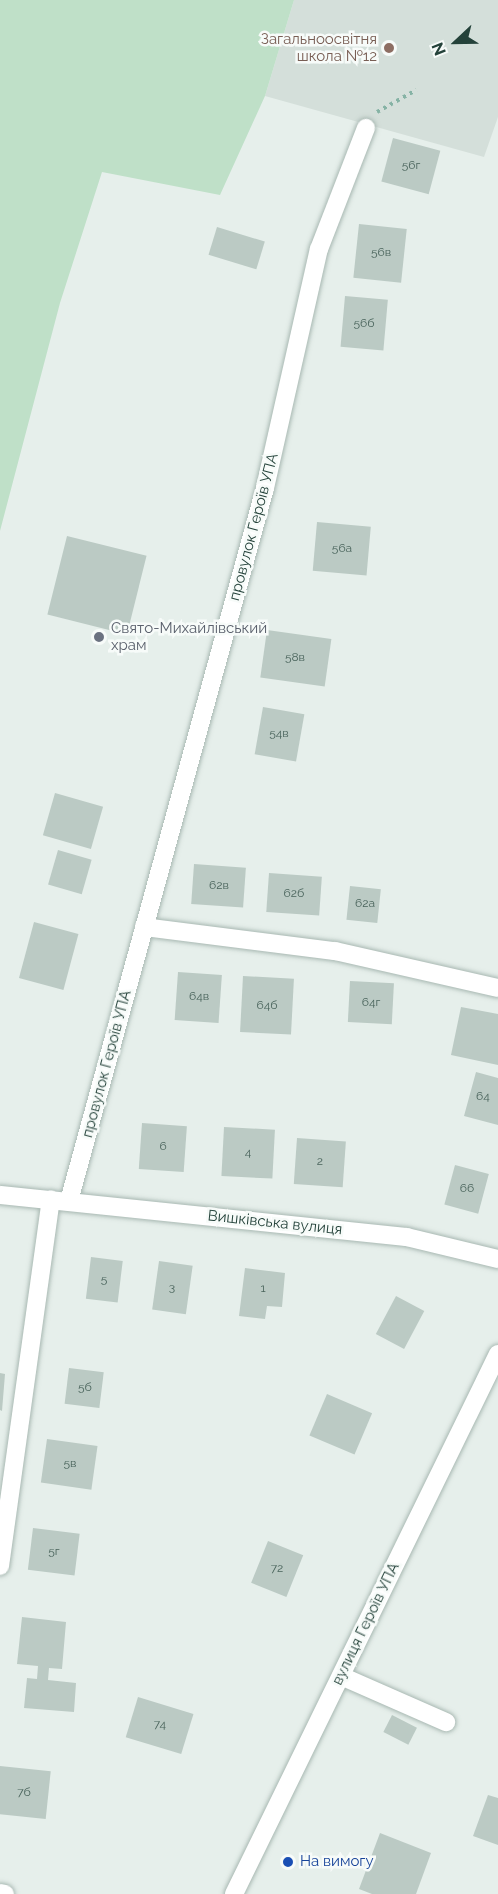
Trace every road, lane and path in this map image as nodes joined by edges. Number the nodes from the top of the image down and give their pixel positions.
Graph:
1 (416, 90) dead end
2 (366, 128) joint
3 (144, 927) junction
4 (498, 988) edge
5 (0, 1195) edge
6 (60, 1201) junction
7 (498, 1258) edge
8 (498, 1354) edge
9 (0, 1566) edge
10 (340, 1676) junction
11 (446, 1722) dead end
12 (0, 1893) edge
13 (4, 1894) edge
14 (234, 1894) edge

1 - 2 path
2 - 3 street, провулок Героїв УПА
3 - 4 street
3 - 6 street, провулок Героїв УПА
5 - 6 street, Вишківська вулиця
6 - 7 street, Вишківська вулиця
6 - 9 street
8 - 10 street, вулиця Героїв УПА
10 - 11 street
10 - 14 street, вулиця Героїв УПА
12 - 13 street

